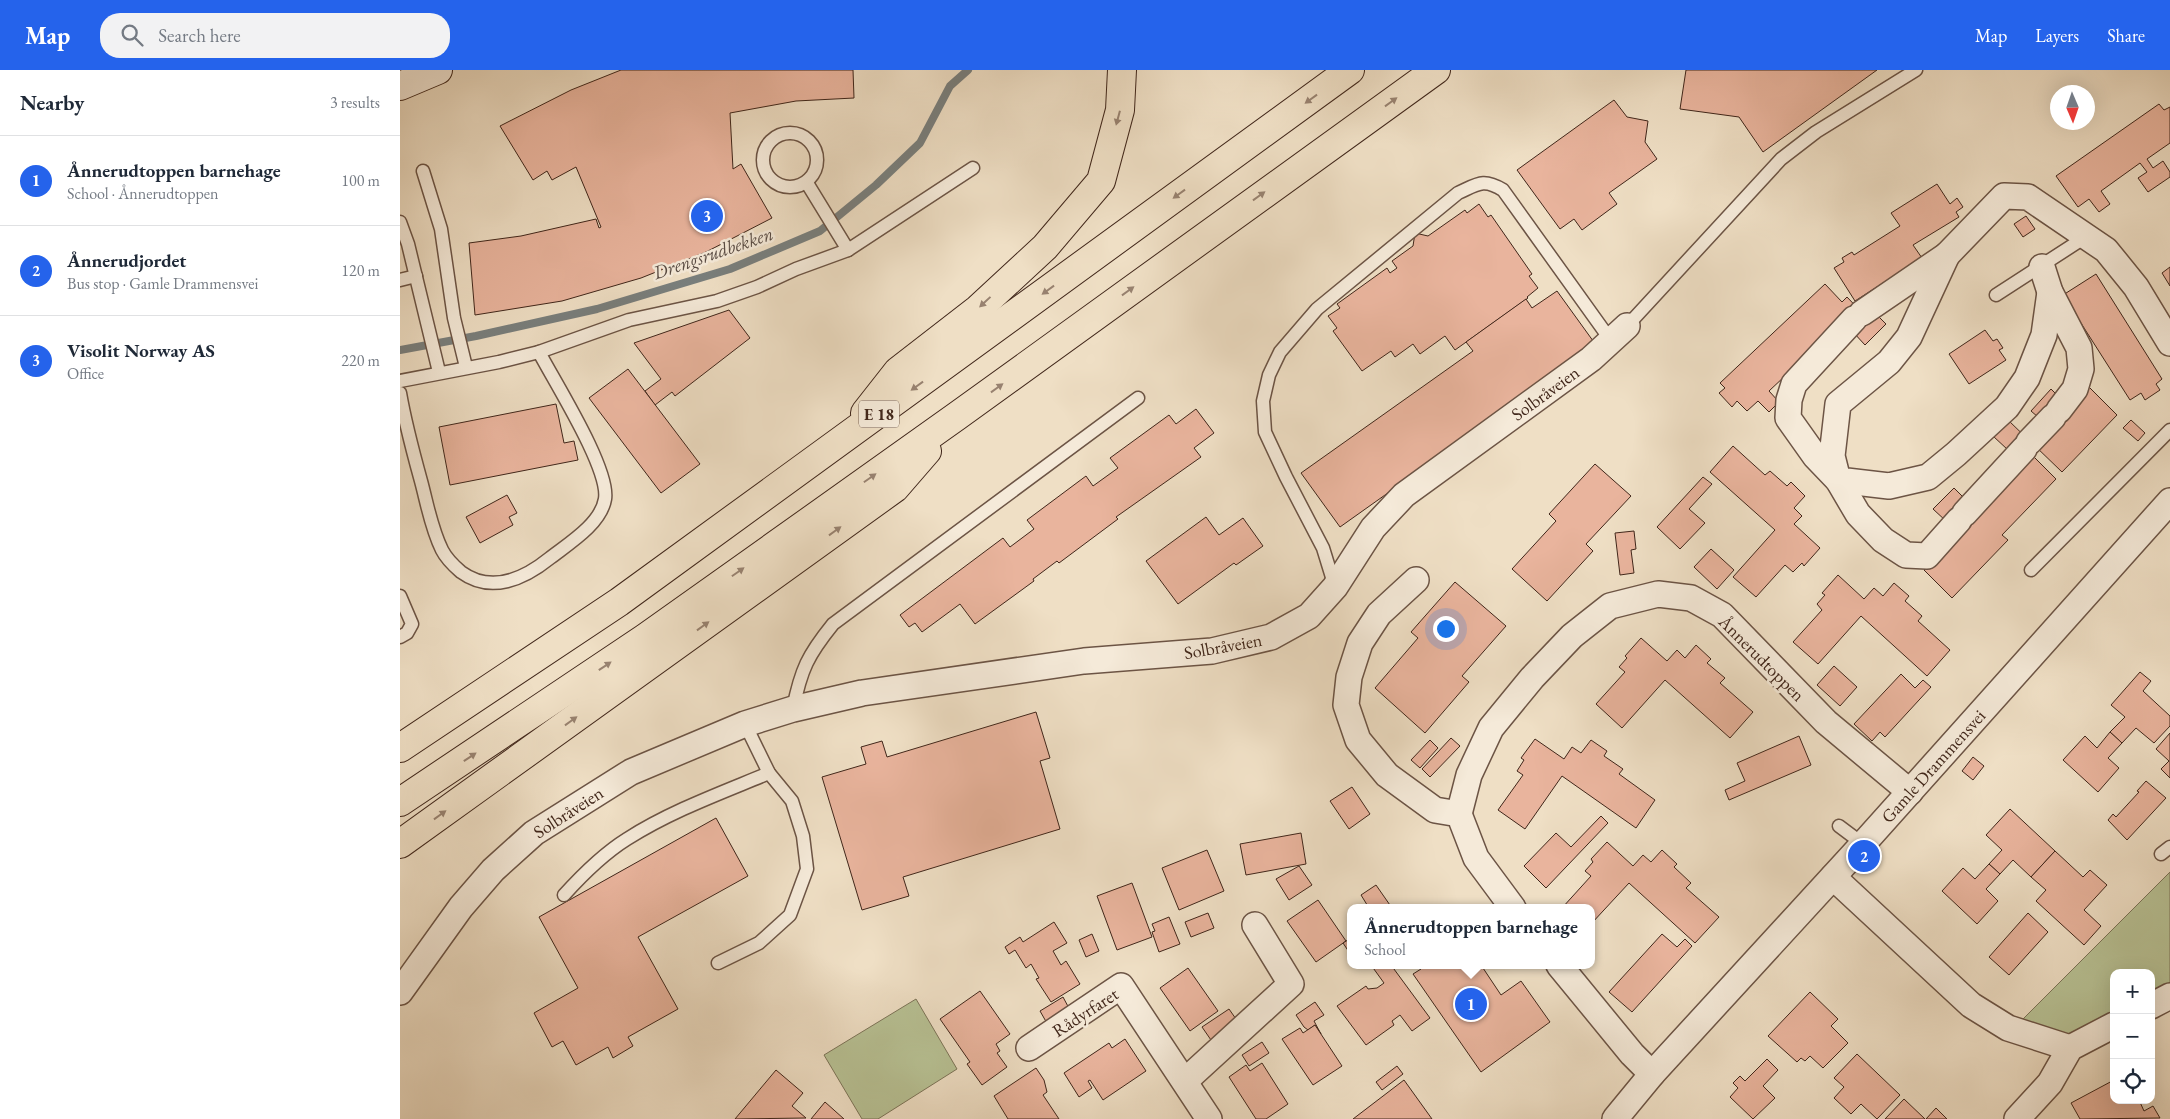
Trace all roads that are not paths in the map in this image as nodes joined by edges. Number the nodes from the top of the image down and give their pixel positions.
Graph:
1 (438, 70) edge
2 (1122, 70) edge
3 (1350, 70) edge
4 (1436, 70) edge
5 (1916, 70) edge
6 (400, 86) edge
7 (973, 168) dead end
8 (423, 171) dead end
9 (807, 183) junction
10 (400, 222) edge
11 (2086, 236) junction
12 (848, 250) junction
13 (1947, 255) junction
14 (2042, 267) junction
15 (416, 276) junction
16 (400, 280) edge
17 (2050, 292) junction
18 (1996, 295) dead end
19 (1620, 334) junction
20 (2170, 342) edge
21 (539, 352) junction
22 (466, 367) junction
23 (439, 372) junction
24 (400, 381) edge
25 (400, 393) edge
26 (1138, 398) dead end
27 (957, 416) junction
28 (402, 420) edge
29 (2170, 430) edge
30 (844, 439) junction
31 (1838, 480) junction
32 (2170, 501) edge
33 (2031, 570) dead end
34 (1416, 580) dead end
35 (1335, 586) junction
36 (400, 596) edge
37 (400, 636) edge
38 (793, 709) junction
39 (746, 724) junction
40 (400, 748) edge
41 (769, 773) junction
42 (1910, 792) junction
43 (400, 802) edge
44 (1459, 814) junction
45 (1839, 826) dead end
46 (400, 844) edge
47 (1863, 844) junction
48 (1833, 877) junction
49 (564, 895) dead end
50 (1510, 904) edge
51 (1255, 925) dead end
52 (718, 963) dead end
53 (1562, 969) edge
54 (400, 992) edge
55 (2170, 996) edge
56 (2155, 1004) edge
57 (2110, 1027) edge
58 (1029, 1048) dead end
59 (2070, 1048) junction
60 (1652, 1074) junction
61 (1185, 1081) junction
62 (1209, 1119) edge
63 (1614, 1119) edge
64 (2018, 1119) edge

1 - 6 main road
2 -> 30 highway, E 18
3 -> 30 highway, E 18
27 -> 4 highway, E 18
5 - 19 lane
7 - 12 lane
8 - 22 lane
9 - 9 lane
9 - 12 lane
10 - 15 lane
11 - 13 street
11 - 14 lane
11 - 20 street
12 - 21 lane
13 - 31 street
13 - 31 street
14 - 17 street
14 - 18 lane
15 - 16 lane
15 - 23 lane
17 - 31 street
17 - 31 street
19 - 35 street, Solbråveien
19 - 35 lane
21 - 22 lane
21 - 28 lane
22 - 23 lane
23 - 24 lane
25 - 28 lane
26 - 38 lane
43 -> 27 highway, E 18
46 -> 27 highway, E 18
29 - 33 lane
30 - 40 highway, E 18
32 - 42 street, Gamle Drammensvei
34 - 44 street
35 - 38 street, Solbråveien
36 - 37 lane
38 - 39 street, Solbråveien
39 - 41 lane
39 - 54 street, Solbråveien
41 - 49 lane
41 - 52 lane
42 - 44 street, Ånnerudtoppen
42 - 47 street, Gamle Drammensvei
44 - 50 street
45 - 47 lane
47 - 48 street, Gamle Drammensvei
48 - 59 street
48 - 60 street, Gamle Drammensvei
51 - 61 street
53 - 60 street
55 - 56 street
57 - 59 street
58 - 61 street, Rådyrfaret
59 - 64 street
60 - 63 street, Gamle Drammensvei
61 - 62 street, Rådyrfaret

